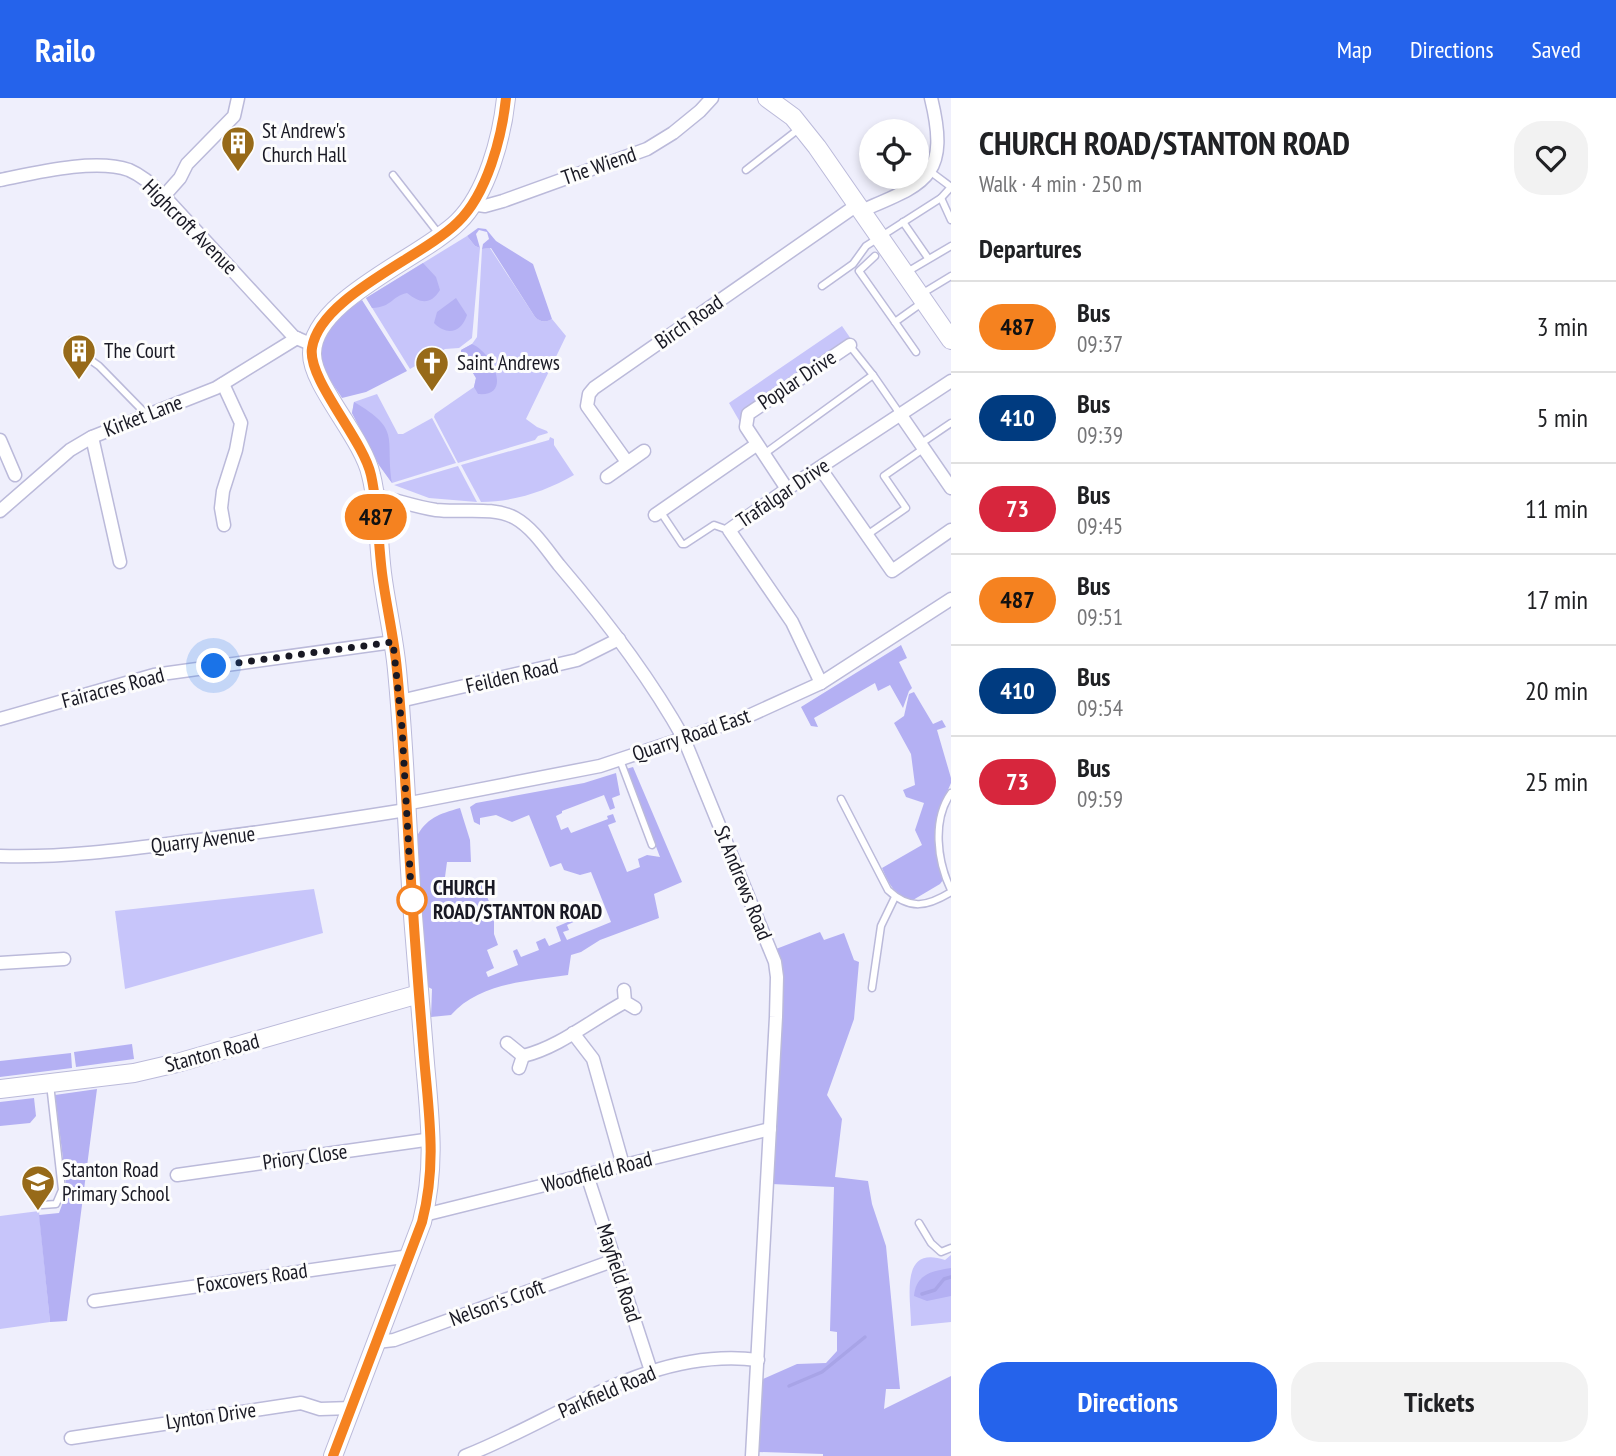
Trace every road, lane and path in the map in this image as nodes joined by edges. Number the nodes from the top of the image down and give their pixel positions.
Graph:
1 (238, 98) edge
2 (506, 98) edge
3 (712, 98) edge
4 (767, 98) edge
5 (931, 98) edge
6 (801, 127) junction
7 (746, 170) dead end
8 (393, 175) dead end
9 (935, 175) junction
10 (0, 180) edge
11 (951, 187) edge
12 (164, 196) junction
13 (941, 198) junction
14 (471, 204) junction
15 (859, 208) junction
16 (951, 220) edge
17 (903, 222) junction
18 (440, 236) junction
19 (879, 236) junction
20 (951, 246) edge
21 (875, 256) dead end
22 (928, 258) junction
23 (905, 273) junction
24 (951, 276) edge
25 (822, 286) dead end
26 (922, 298) junction
27 (895, 322) junction
28 (72, 340) dead end
29 (951, 340) edge
30 (305, 342) junction
31 (850, 345) joint
32 (916, 352) dead end
33 (873, 375) junction
34 (951, 381) edge
35 (223, 384) junction
36 (146, 414) junction
37 (900, 414) junction
38 (951, 423) edge
39 (92, 437) junction
40 (0, 440) edge
41 (922, 446) junction
42 (760, 450) junction
43 (644, 451) dead end
44 (627, 462) junction
45 (820, 468) junction
46 (15, 475) dead end
47 (607, 477) dead end
48 (951, 488) edge
49 (787, 489) junction
50 (374, 495) junction
51 (0, 510) edge
52 (658, 513) joint
53 (224, 526) dead end
54 (729, 530) junction
55 (951, 530) edge
56 (867, 535) junction
57 (120, 562) dead end
58 (951, 599) edge
59 (619, 639) junction
60 (393, 642) junction
61 (821, 683) junction
62 (400, 701) junction
63 (0, 719) edge
64 (684, 739) junction
65 (620, 760) junction
66 (951, 793) edge
67 (841, 799) dead end
68 (406, 807) junction
69 (652, 845) dead end
70 (0, 856) edge
71 (951, 891) edge
72 (895, 897) junction
73 (64, 958) dead end
74 (0, 963) edge
75 (872, 988) dead end
76 (419, 994) junction
77 (628, 1000) dead end
78 (573, 1032) junction
79 (508, 1043) dead end
80 (49, 1083) junction
81 (0, 1088) edge
82 (771, 1129) junction
83 (432, 1139) junction
84 (623, 1166) junction
85 (177, 1175) dead end
86 (587, 1175) junction
87 (42, 1205) dead end
88 (424, 1215) junction
89 (919, 1223) dead end
90 (951, 1248) edge
91 (410, 1255) junction
92 (615, 1260) junction
93 (93, 1301) dead end
94 (377, 1342) junction
95 (758, 1360) junction
96 (651, 1371) junction
97 (352, 1408) junction
98 (71, 1438) dead end
99 (333, 1456) edge
100 (465, 1456) edge
101 (752, 1456) edge

1 - 12 street
2 - 14 main road
3 - 14 street, The Wiend
4 - 6 main road
5 - 9 street
6 - 7 lane
6 - 15 main road
8 - 18 lane
9 - 11 lane
9 - 15 street
10 - 12 street, Highcroft Avenue
11 - 13 lane
12 - 30 street, Highcroft Avenue
13 - 16 lane
13 - 17 lane
14 - 18 main road
15 - 19 main road
15 - 44 street, Birch Road
17 - 19 lane
17 - 22 lane
18 - 30 main road
19 - 23 main road
19 - 25 lane
20 - 22 lane
21 - 27 lane
22 - 23 lane
23 - 26 main road
24 - 26 lane
26 - 27 lane
26 - 29 main road
27 - 32 lane
28 - 36 lane
30 - 35 street, Kirket Lane
30 - 50 main road
31 - 33 lane
31 - 42 street, Poplar Drive
33 - 37 lane
33 - 42 lane
34 - 37 street, Trafalgar Drive
35 - 36 street, Kirket Lane
35 - 53 street
36 - 39 street, Kirket Lane
37 - 41 street
37 - 45 street, Trafalgar Drive
38 - 41 lane
39 - 51 street, Kirket Lane
39 - 57 street
40 - 46 street
41 - 48 street
41 - 56 lane
42 - 49 street, Poplar Drive
42 - 52 street
43 - 44 street
44 - 47 street
45 - 49 street, Trafalgar Drive
45 - 56 street
49 - 54 street, Trafalgar Drive
50 - 59 street, St Andrews Road
50 - 60 main road
52 - 54 lane
54 - 61 street, Trafalgar Drive
55 - 56 street
58 - 61 street, Quarry Road East
59 - 62 street, Feilden Road
59 - 64 street, St Andrews Road
60 - 62 main road
60 - 63 street, Fairacres Road
61 - 64 street, Quarry Road East
62 - 68 main road
64 - 65 street, Quarry Road East
64 - 82 street, St Andrews Road
65 - 68 street, Quarry Road East
65 - 69 lane
66 - 71 lane
67 - 72 lane
68 - 70 street, Quarry Avenue
68 - 76 main road
71 - 72 lane
72 - 75 lane
73 - 74 street
76 - 80 main road, Stanton Road
76 - 83 main road
77 - 78 street
78 - 79 street
78 - 84 street
80 - 81 main road, Stanton Road
80 - 87 lane
82 - 84 street, Woodfield Road
82 - 95 street, St Andrews Road
83 - 85 street, Priory Close
83 - 88 main road
84 - 86 street, Woodfield Road
86 - 88 street, Woodfield Road
86 - 92 street, Mayfield Road
88 - 91 main road
89 - 90 lane
91 - 93 street, Foxcovers Road
91 - 94 main road
92 - 94 street, Nelson's Croft
92 - 96 street, Mayfield Road
94 - 97 main road
95 - 96 street, Parkfield Road
95 - 101 street, St Andrews Road
96 - 100 street, Parkfield Road
97 - 98 street, Lynton Drive
97 - 99 main road

